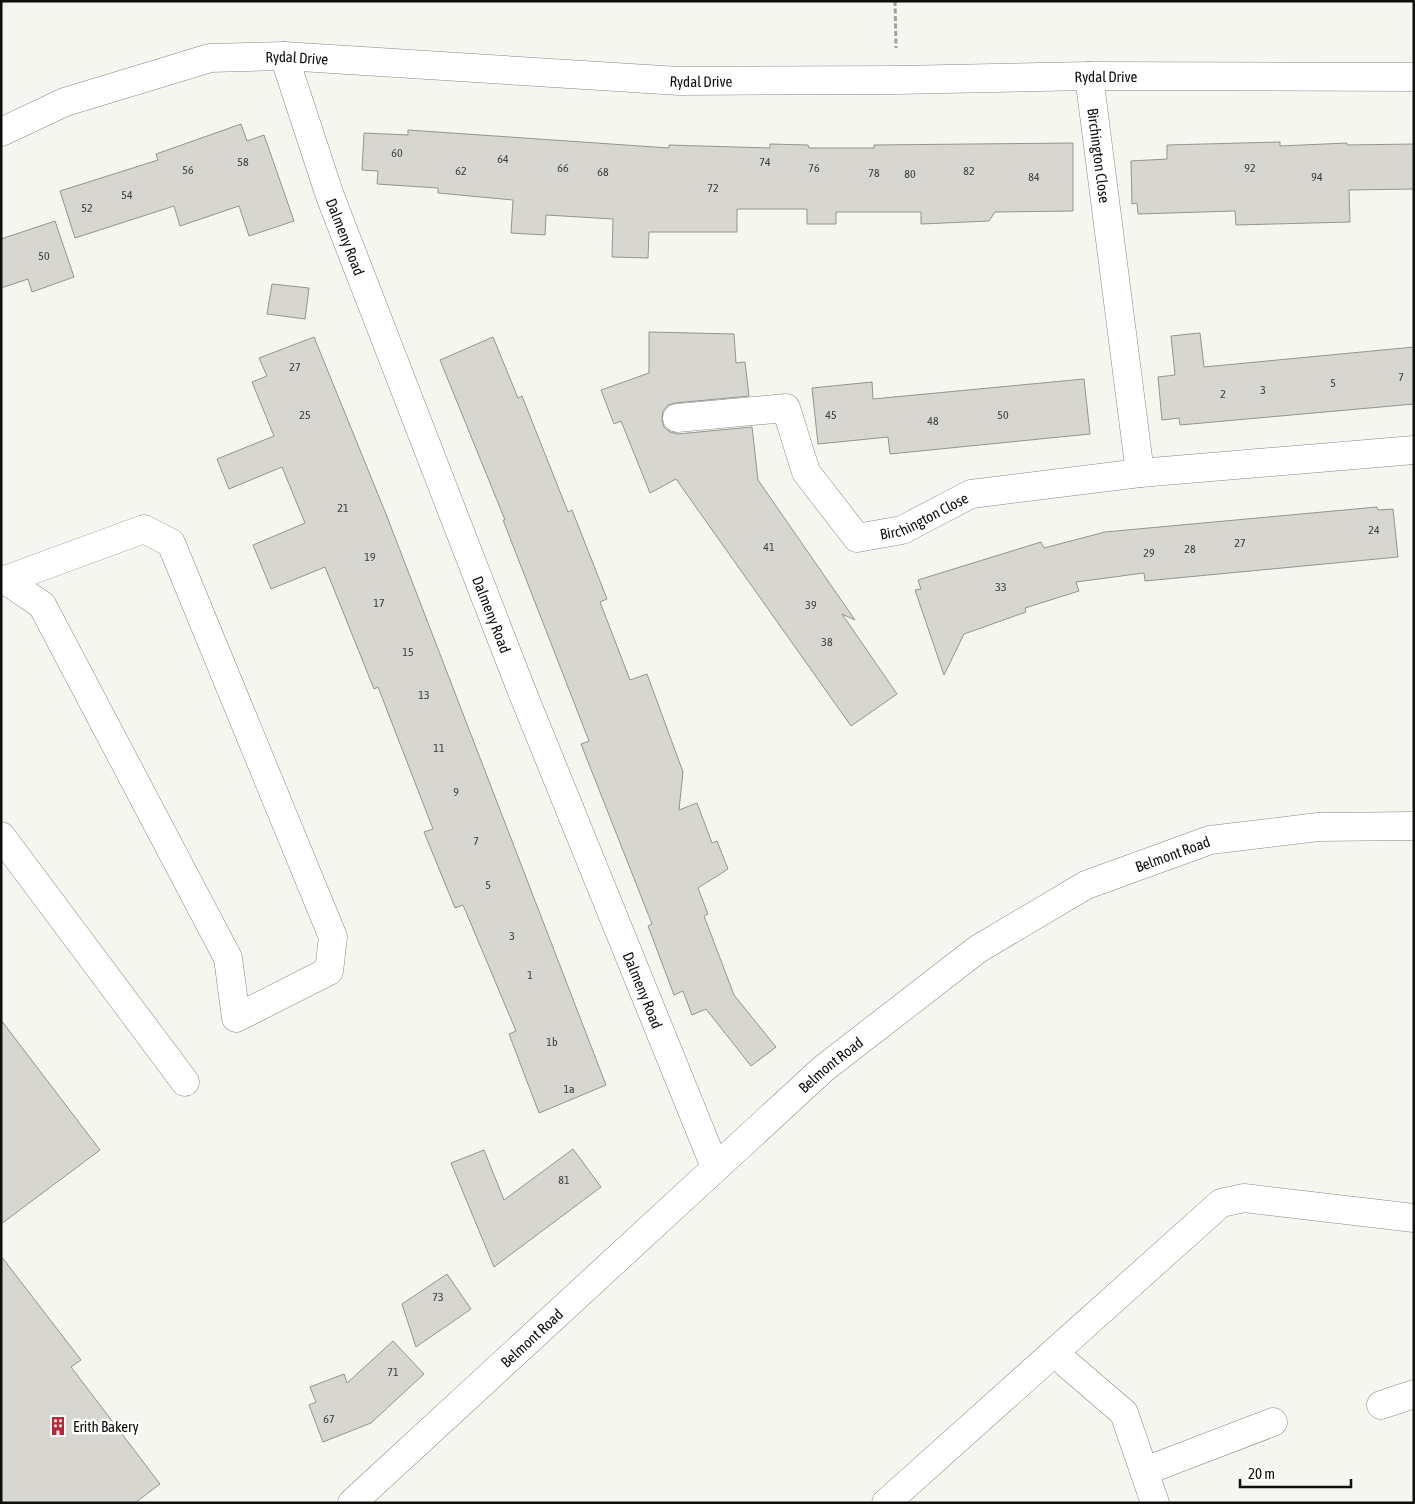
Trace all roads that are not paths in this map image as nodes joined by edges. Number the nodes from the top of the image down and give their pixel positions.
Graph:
1 (284, 56) junction
2 (1089, 76) junction
3 (1414, 77) edge
4 (1, 132) edge
5 (677, 418) dead end
6 (1414, 450) edge
7 (1140, 472) junction
8 (3, 581) edge
9 (1414, 826) edge
10 (1, 836) edge
11 (185, 1082) dead end
12 (715, 1167) junction
13 (1414, 1218) edge
14 (1067, 1364) dead end
15 (1414, 1394) edge
16 (1381, 1404) dead end
17 (1273, 1422) dead end
18 (1141, 1460) junction
19 (352, 1503) edge
20 (886, 1503) edge
21 (1155, 1503) edge

1 - 2 street, Rydal Drive
1 - 4 street, Rydal Drive
1 - 12 street, Dalmeny Road
2 - 3 street, Rydal Drive
2 - 7 street, Birchington Close
5 - 7 street, Birchington Close
6 - 7 street, Birchington Close
8 - 8 street
9 - 12 street, Belmont Road
10 - 11 street
12 - 19 street, Belmont Road
13 - 20 street
14 - 18 street
15 - 16 street
17 - 18 street
18 - 21 street

